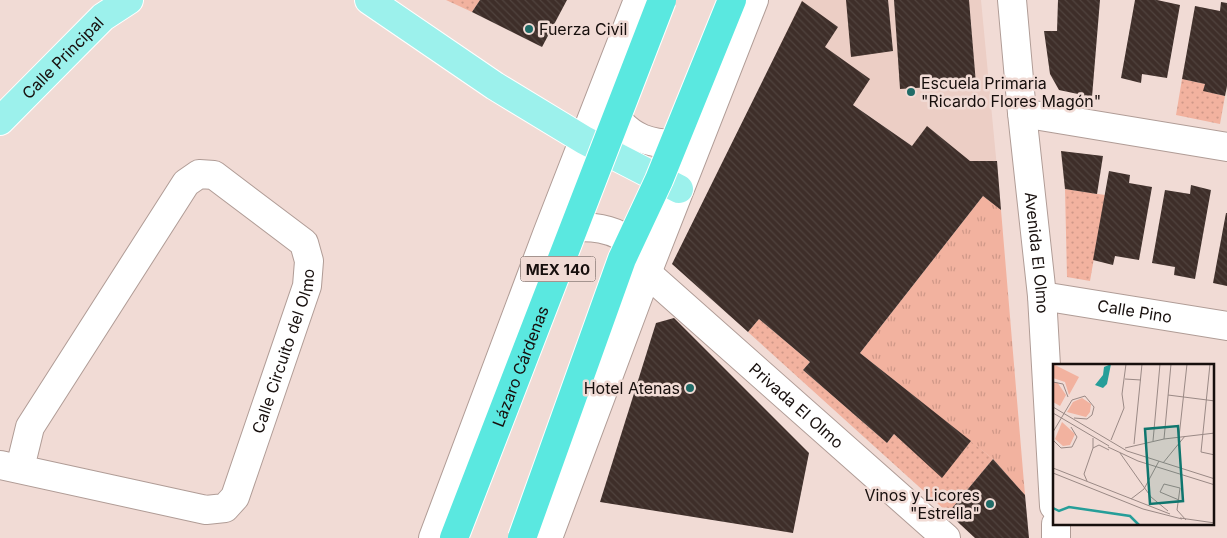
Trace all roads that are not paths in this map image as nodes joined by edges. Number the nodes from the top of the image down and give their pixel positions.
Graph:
1 (129, 0) edge
2 (369, 0) edge
3 (638, 0) edge
4 (662, 0) edge
5 (732, 0) edge
6 (754, 0) edge
7 (1012, 0) edge
8 (602, 93) junction
9 (1022, 113) junction
10 (0, 121) edge
11 (584, 140) junction
12 (698, 142) junction
13 (1227, 147) edge
14 (669, 185) junction
15 (548, 234) junction
16 (647, 273) junction
17 (1042, 296) junction
18 (1227, 326) edge
19 (10, 467) edge
20 (1053, 488) edge
21 (433, 538) edge
22 (454, 538) edge
23 (522, 538) edge
24 (548, 538) edge
25 (946, 538) edge

1 - 10 main road, Calle Principal
2 - 11 main road
3 - 8 street
4 - 22 highway, Lázaro Cárdenas / MEX 140, bridge
5 - 14 highway, MEX 140, bridge
6 - 12 street
7 - 9 street, Avenida El Olmo
8 - 11 street
8 - 12 street
9 - 13 street
9 - 17 street, Avenida El Olmo
11 - 14 main road
11 - 15 street
12 - 14 street
14 - 16 street
14 - 23 highway, MEX 140, bridge
15 - 16 street
15 - 21 street
16 - 24 street
16 - 25 street, Privada El Olmo
17 - 18 street, Calle Pino
17 - 20 street, Avenida El Olmo
19 - 19 street, Calle Circuito del Olmo

